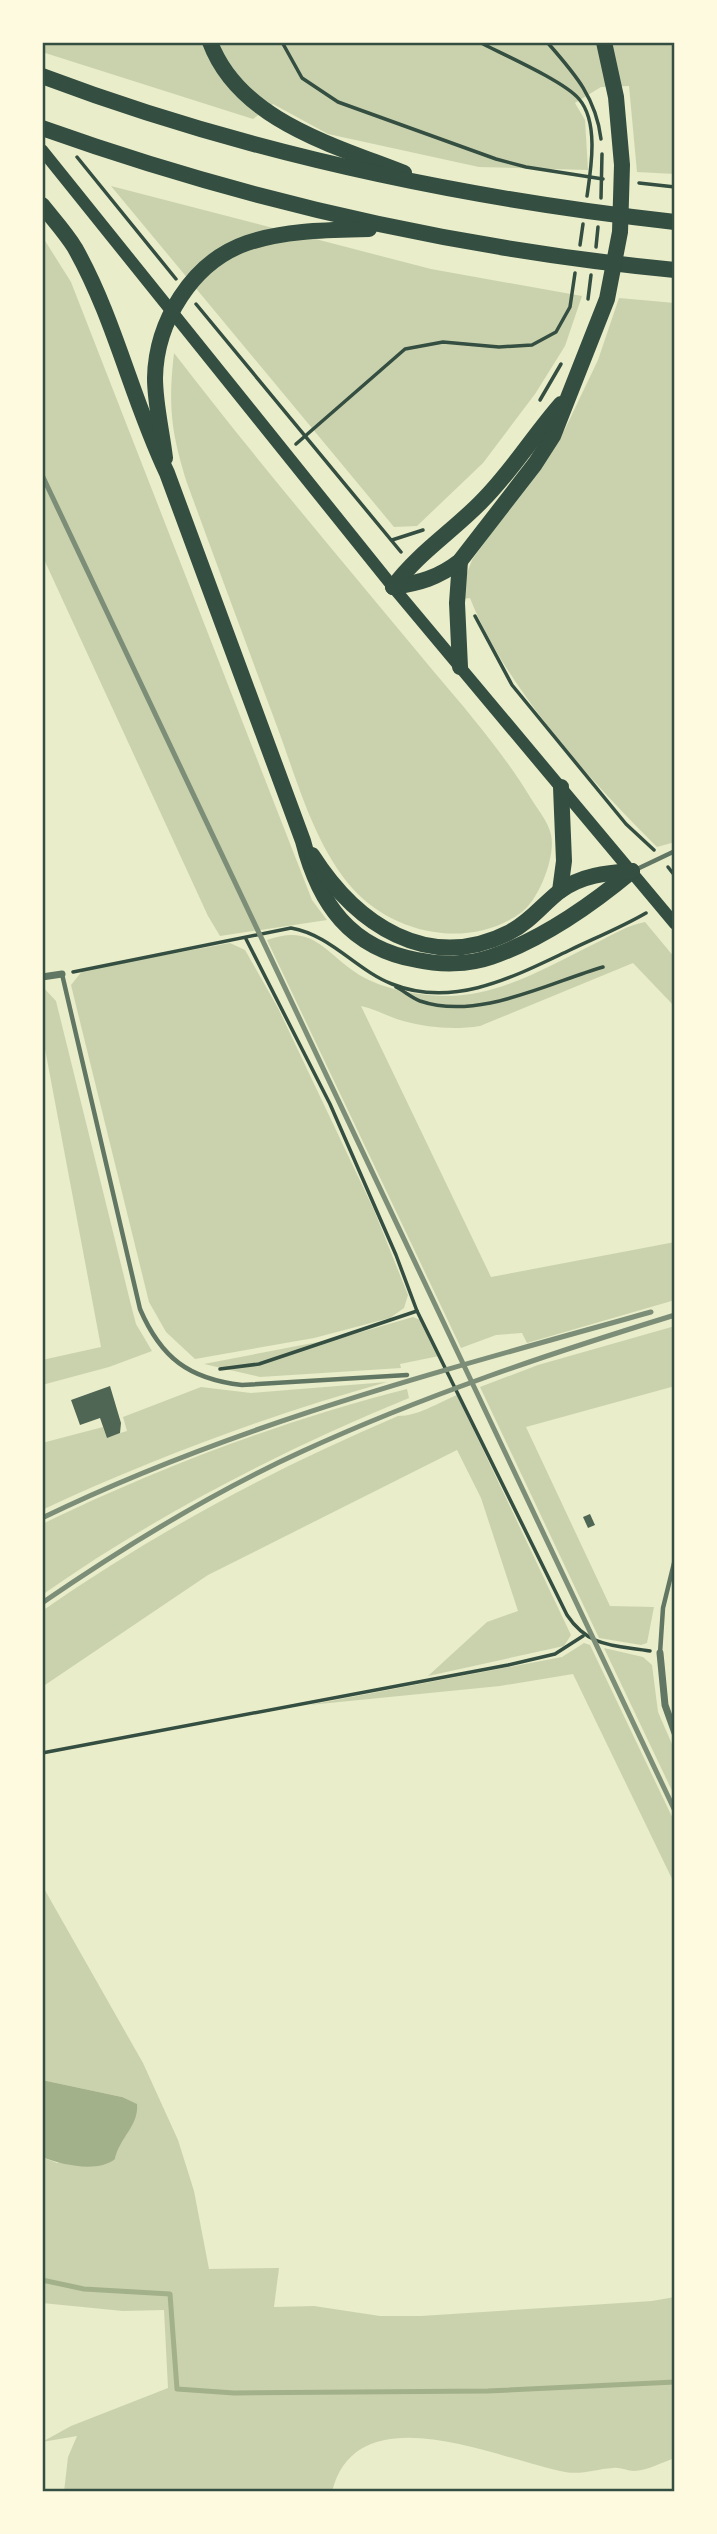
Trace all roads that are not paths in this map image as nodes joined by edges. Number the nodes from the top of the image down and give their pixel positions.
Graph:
1 (210, 42) edge
2 (604, 42) edge
3 (44, 77) edge
4 (42, 128) edge
5 (42, 150) edge
6 (463, 193) junction
7 (42, 205) edge
8 (675, 222) edge
9 (396, 228) junction
10 (675, 270) edge
11 (569, 394) junction
12 (167, 472) junction
13 (460, 561) junction
14 (393, 587) junction
15 (460, 667) junction
16 (561, 787) junction
17 (303, 841) junction
18 (675, 851) edge
19 (632, 871) junction
20 (560, 891) junction
21 (675, 924) edge
22 (62, 974) joint
23 (42, 977) edge
24 (407, 1376) dead end
25 (675, 1559) edge
26 (660, 1653) joint
27 (675, 1733) edge

1 - 6 highway
2 - 11 highway
3 - 6 highway
4 - 9 highway
5 - 14 main road
6 - 8 highway
7 - 12 highway
9 - 10 highway
9 - 12 highway
11 - 13 highway
11 - 14 highway
12 - 17 highway
13 - 14 highway
13 - 15 highway
14 - 15 main road
15 - 16 main road
16 - 19 main road
16 - 20 highway
17 - 19 highway
17 - 20 highway
18 - 19 lane
19 - 20 highway
19 - 21 main road
22 - 23 street
22 - 24 lane
25 - 26 lane
26 - 27 street

